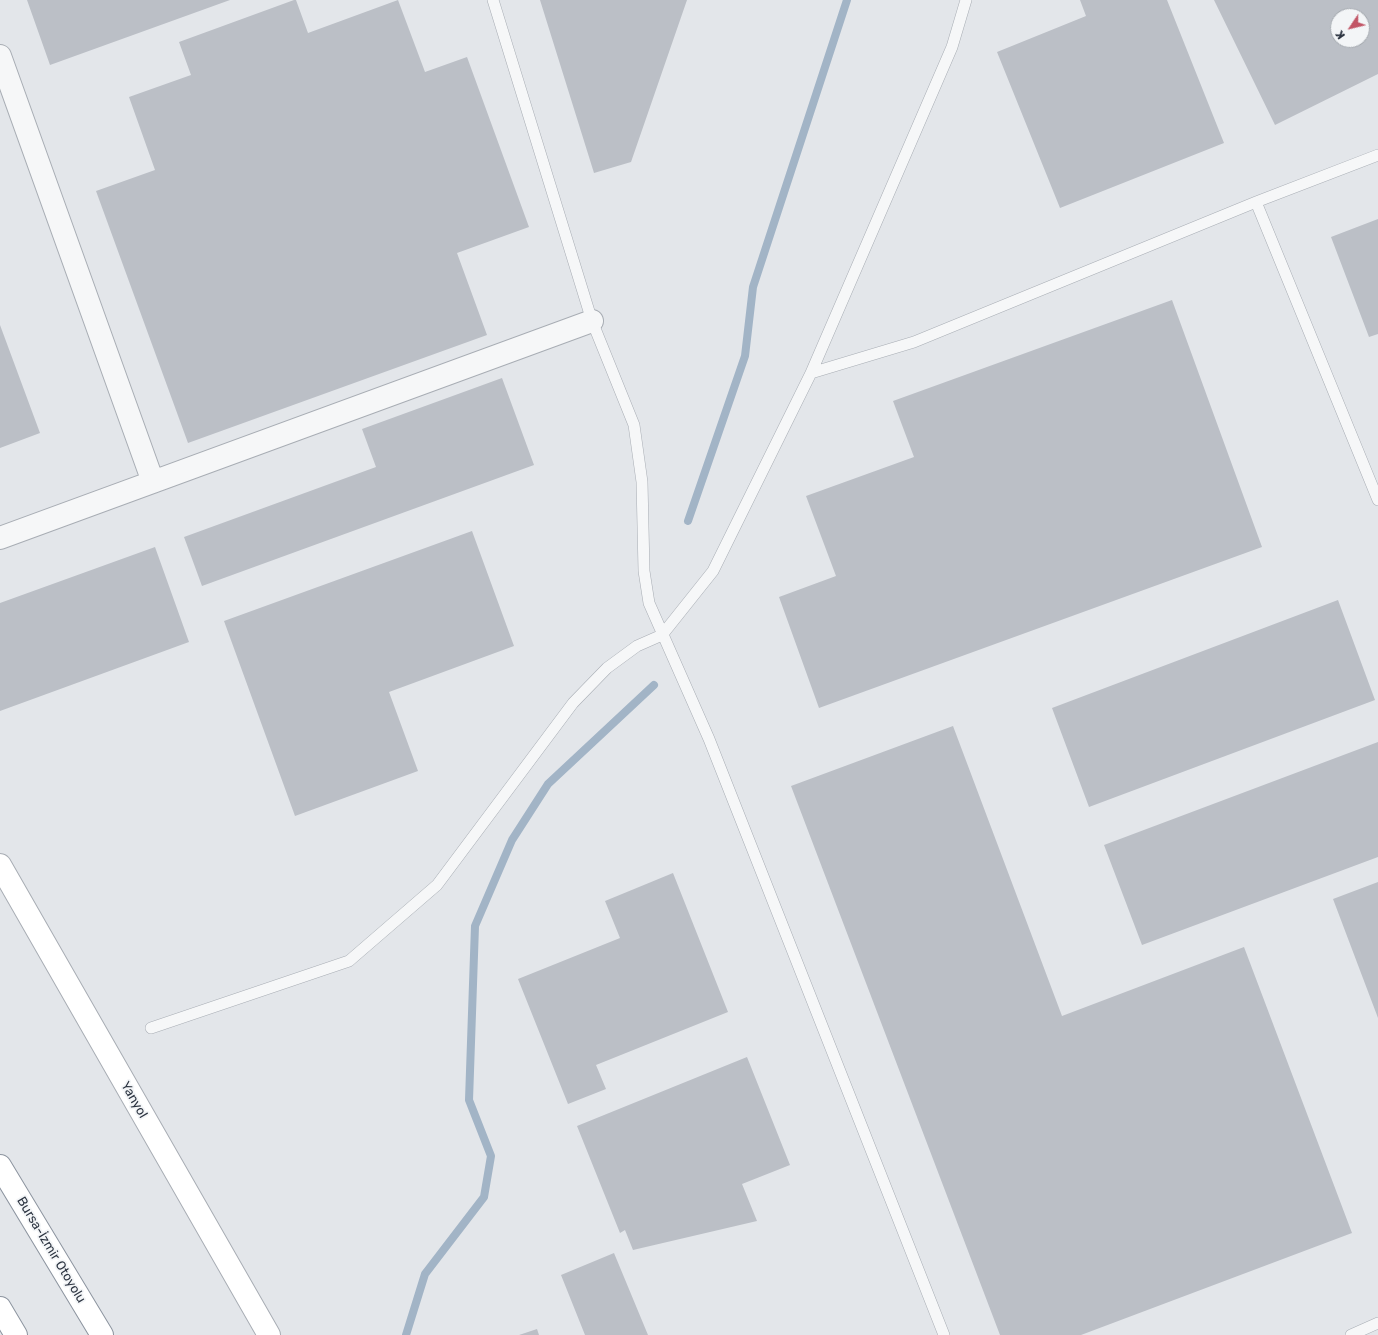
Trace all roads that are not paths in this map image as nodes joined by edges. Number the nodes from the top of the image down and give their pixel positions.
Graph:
1 (493, 0) edge
2 (966, 0) edge
3 (0, 56) edge
4 (1378, 155) edge
5 (1256, 202) junction
6 (592, 321) junction
7 (811, 373) junction
8 (153, 482) junction
9 (1378, 500) edge
10 (0, 538) edge
11 (662, 635) junction
12 (0, 865) edge
13 (151, 1028) dead end
14 (0, 1166) edge
15 (0, 1308) edge
16 (1378, 1323) edge
17 (16, 1335) edge
18 (102, 1335) edge
19 (269, 1335) edge
20 (944, 1335) edge
21 (1352, 1335) edge

1 - 6 lane
2 - 7 lane
3 - 8 street
4 - 5 lane
5 - 7 lane
5 - 9 lane
6 - 8 street
6 - 11 lane
7 - 11 lane
8 - 10 street
11 - 13 lane
11 - 20 lane
12 - 19 main road, Yanyol
14 - 18 main road, Bursa-İzmir Otoyolu
15 - 17 main road
16 - 21 lane

